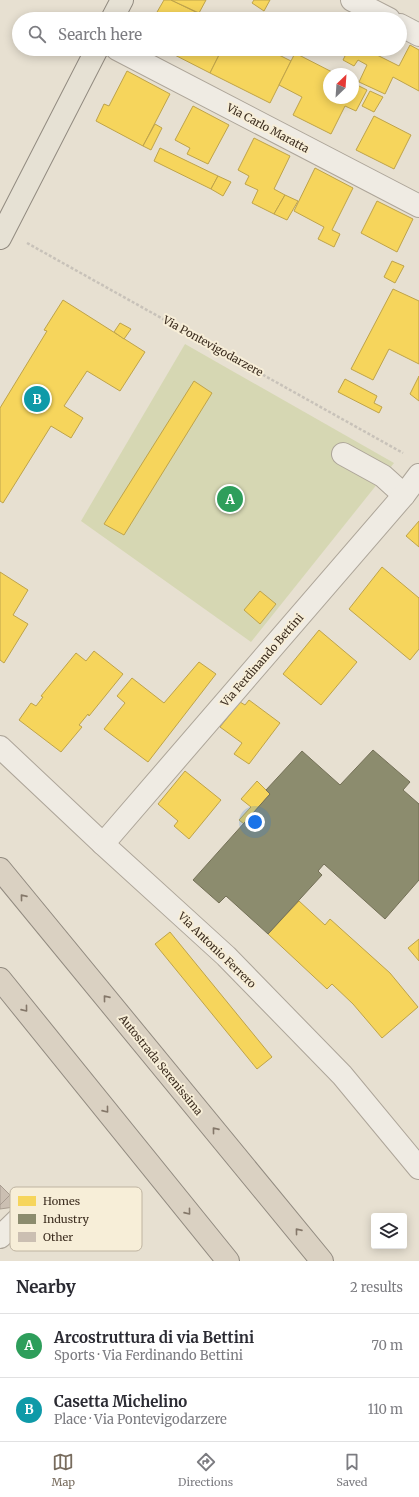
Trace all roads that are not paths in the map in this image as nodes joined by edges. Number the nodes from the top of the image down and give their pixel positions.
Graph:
1 (122, 0) edge
2 (352, 0) edge
3 (116, 12) edge
4 (375, 12) edge
5 (407, 29) edge
6 (419, 35) edge
7 (93, 56) edge
8 (130, 56) edge
9 (419, 206) edge
10 (1, 234) edge
11 (343, 454) dead end
12 (419, 475) edge
13 (404, 495) junction
14 (0, 747) edge
15 (103, 844) junction
16 (0, 869) edge
17 (0, 979) edge
18 (419, 1168) edge
19 (10, 1227) edge
20 (0, 1237) edge
21 (228, 1261) edge
22 (322, 1261) edge

1 - 3 main road
2 - 4 street
5 - 6 street
7 - 10 main road
8 - 9 street, Via Carlo Maratta
11 - 13 street
12 - 13 street, Via Ferdinando Bettini
13 - 15 street, Via Ferdinando Bettini
14 - 15 street, Via Antonio Ferrero
15 - 18 street, Via Antonio Ferrero
22 -> 16 highway, Autostrada Serenissima
17 -> 21 highway
19 - 20 street

